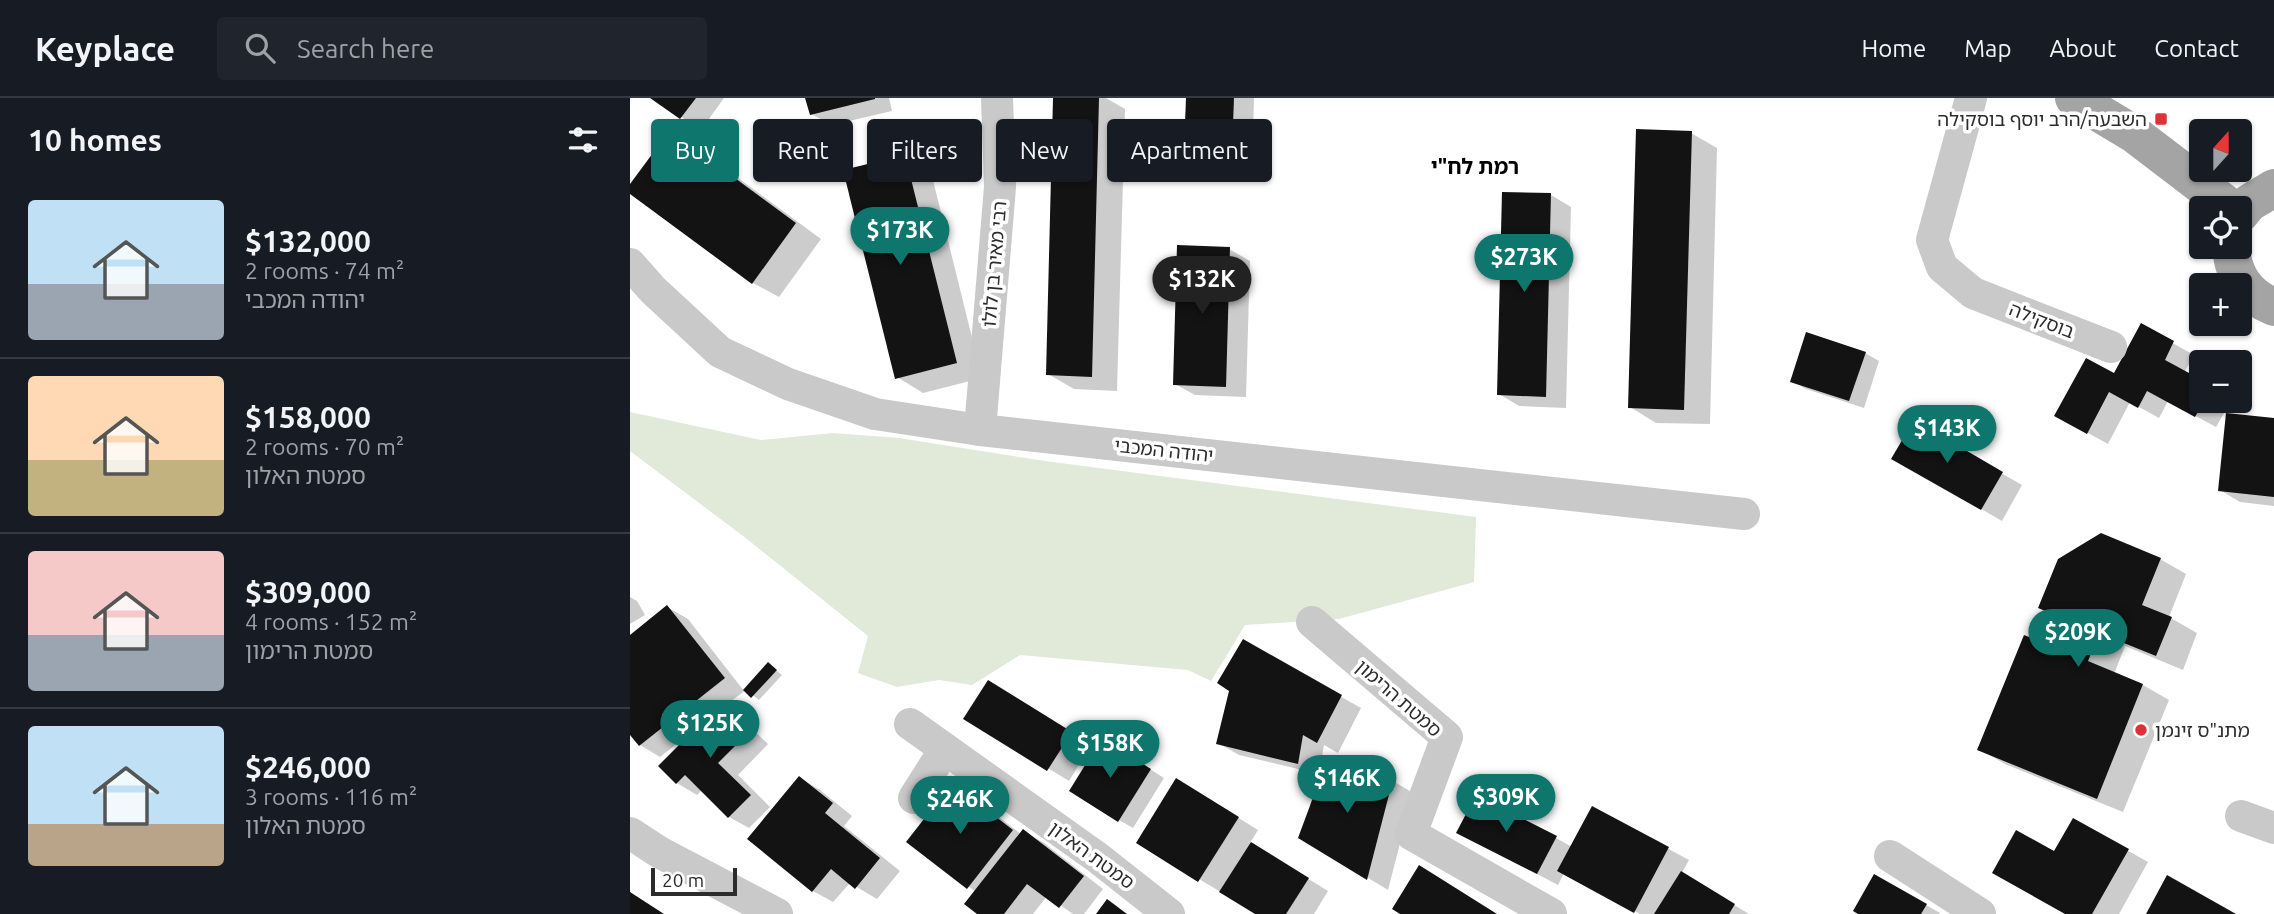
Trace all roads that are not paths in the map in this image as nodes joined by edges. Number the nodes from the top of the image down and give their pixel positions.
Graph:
1 (997, 98) edge
2 (1971, 98) edge
3 (2074, 98) edge
4 (2274, 188) edge
5 (2215, 196) edge
6 (2252, 201) edge
7 (2232, 259) edge
8 (630, 264) edge
9 (2274, 307) edge
10 (2111, 347) dead end
11 (980, 429) junction
12 (1744, 513) dead end
13 (1312, 622) dead end
14 (910, 724) dead end
15 (945, 749) junction
16 (914, 798) dead end
17 (2241, 816) dead end
18 (2274, 828) edge
19 (630, 833) edge
20 (1890, 856) dead end
21 (777, 914) edge
22 (1169, 914) edge
23 (1551, 914) edge
24 (1980, 914) edge

1 - 11 street, רבי מאיר בן לולו
2 - 10 street, בוסקילה
3 - 5 main road
4 - 6 main road
7 - 9 main road
8 - 11 street, יהודה המכבי
11 - 12 street, יהודה המכבי
13 - 23 street, סמטת הרימון
14 - 15 street, סמטת האלון
15 - 16 street
15 - 22 street, סמטת האלון
17 - 18 street
19 - 21 street
20 - 24 street

